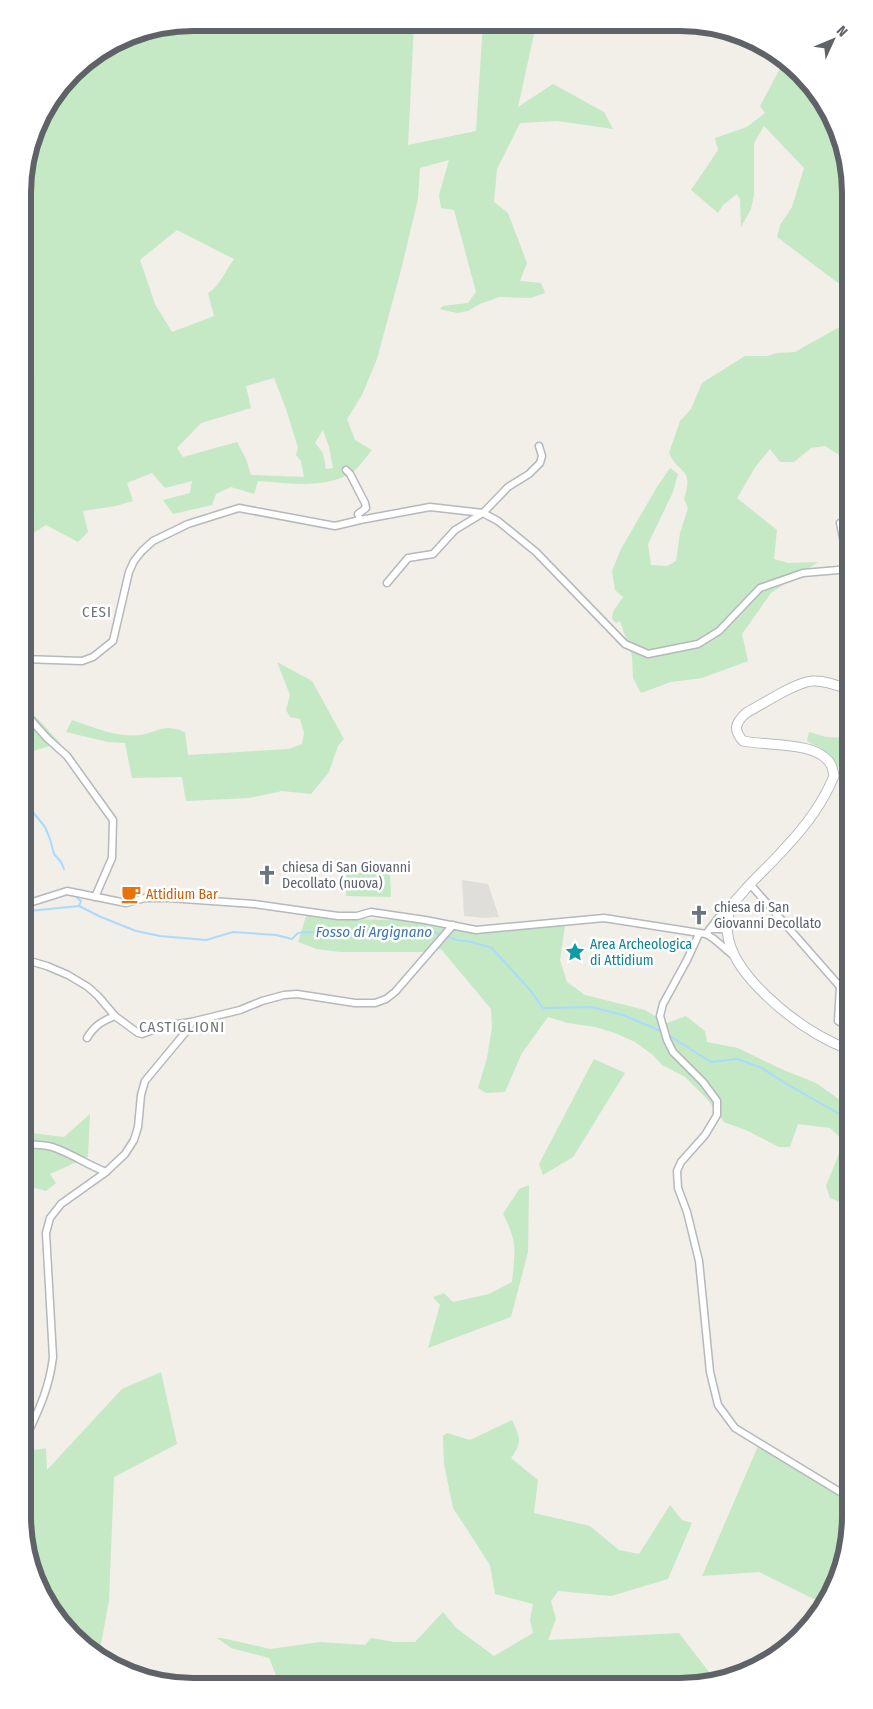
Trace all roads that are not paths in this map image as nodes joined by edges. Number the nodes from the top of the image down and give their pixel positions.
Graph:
1 (539, 446) dead end
2 (346, 470) dead end
3 (483, 513) junction
4 (360, 520) junction
5 (842, 522) dead end
6 (842, 531) edge
7 (842, 570) edge
8 (388, 583) dead end
9 (31, 659) edge
10 (842, 687) edge
11 (31, 719) edge
12 (750, 884) junction
13 (95, 896) junction
14 (31, 902) edge
15 (733, 903) junction
16 (452, 927) junction
17 (728, 932) junction
18 (706, 934) junction
19 (734, 957) junction
20 (31, 962) edge
21 (840, 986) joint
22 (115, 1016) junction
23 (191, 1022) junction
24 (841, 1023) edge
25 (87, 1038) dead end
26 (841, 1046) edge
27 (31, 1144) edge
28 (106, 1172) junction
29 (31, 1426) edge
30 (841, 1493) edge

1 - 3 street
2 - 4 street
3 - 4 street
3 - 7 street
3 - 8 street
4 - 9 street
5 - 6 street
10 - 12 main road
11 - 13 street
12 - 15 main road
12 - 21 street
13 - 14 street
13 - 16 street
15 - 17 main road
15 - 18 street
16 - 18 street
16 - 23 street
17 - 18 street
17 - 19 main road
18 - 19 street
18 - 30 street
19 - 26 main road
20 - 22 street
21 - 24 street
22 - 23 street
22 - 25 street
23 - 28 street
27 - 28 street
28 - 29 street

